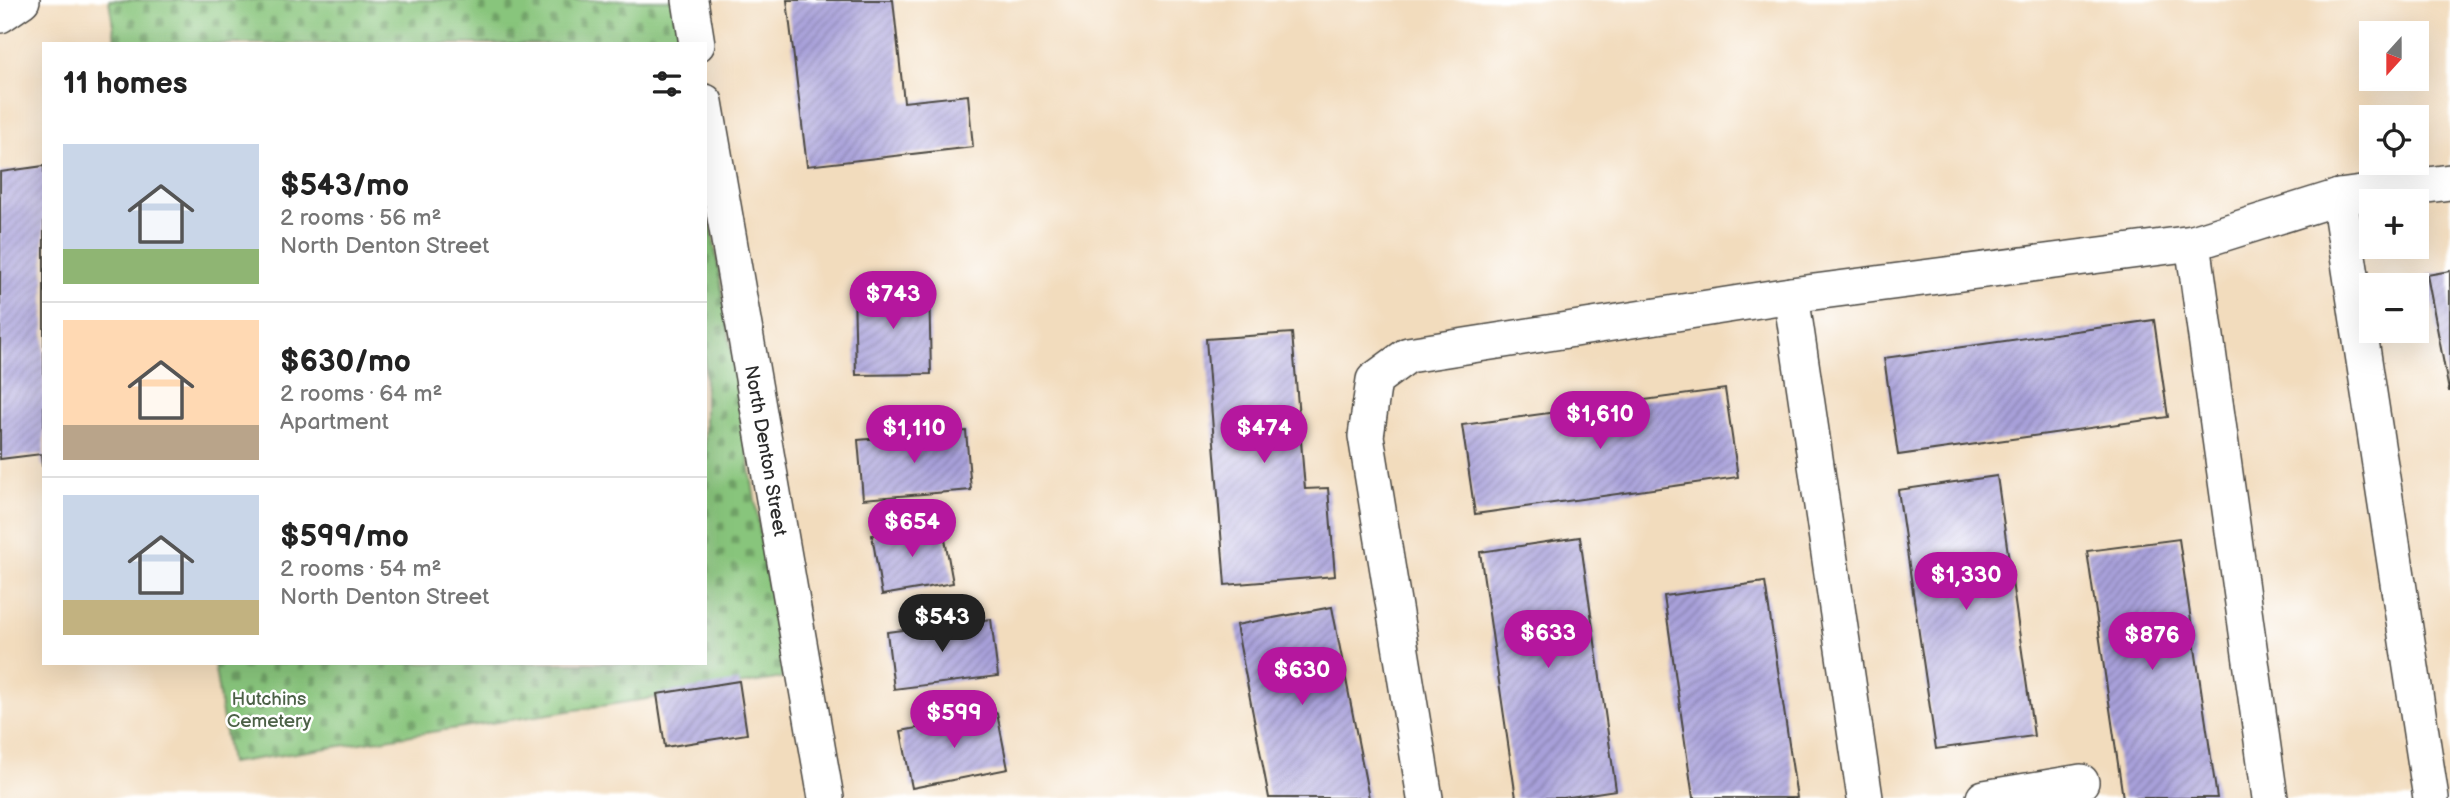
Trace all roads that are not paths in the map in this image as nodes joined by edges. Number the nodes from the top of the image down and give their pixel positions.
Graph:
1 (22, 0) edge
2 (690, 0) edge
3 (0, 15) edge
4 (696, 42) edge
5 (707, 114) edge
6 (2450, 182) edge
7 (2339, 197) junction
8 (2193, 243) junction
9 (1791, 295) junction
10 (2081, 782) dead end
11 (826, 798) edge
12 (1425, 798) edge
13 (1865, 798) edge
14 (1984, 798) edge
15 (2270, 798) edge
16 (2431, 798) edge

1 - 3 street
2 - 4 street
5 - 11 street, North Denton Street
6 - 7 street
7 - 8 street
7 - 16 street
8 - 9 street
8 - 15 street
9 - 12 street
9 - 13 street
10 - 14 street

